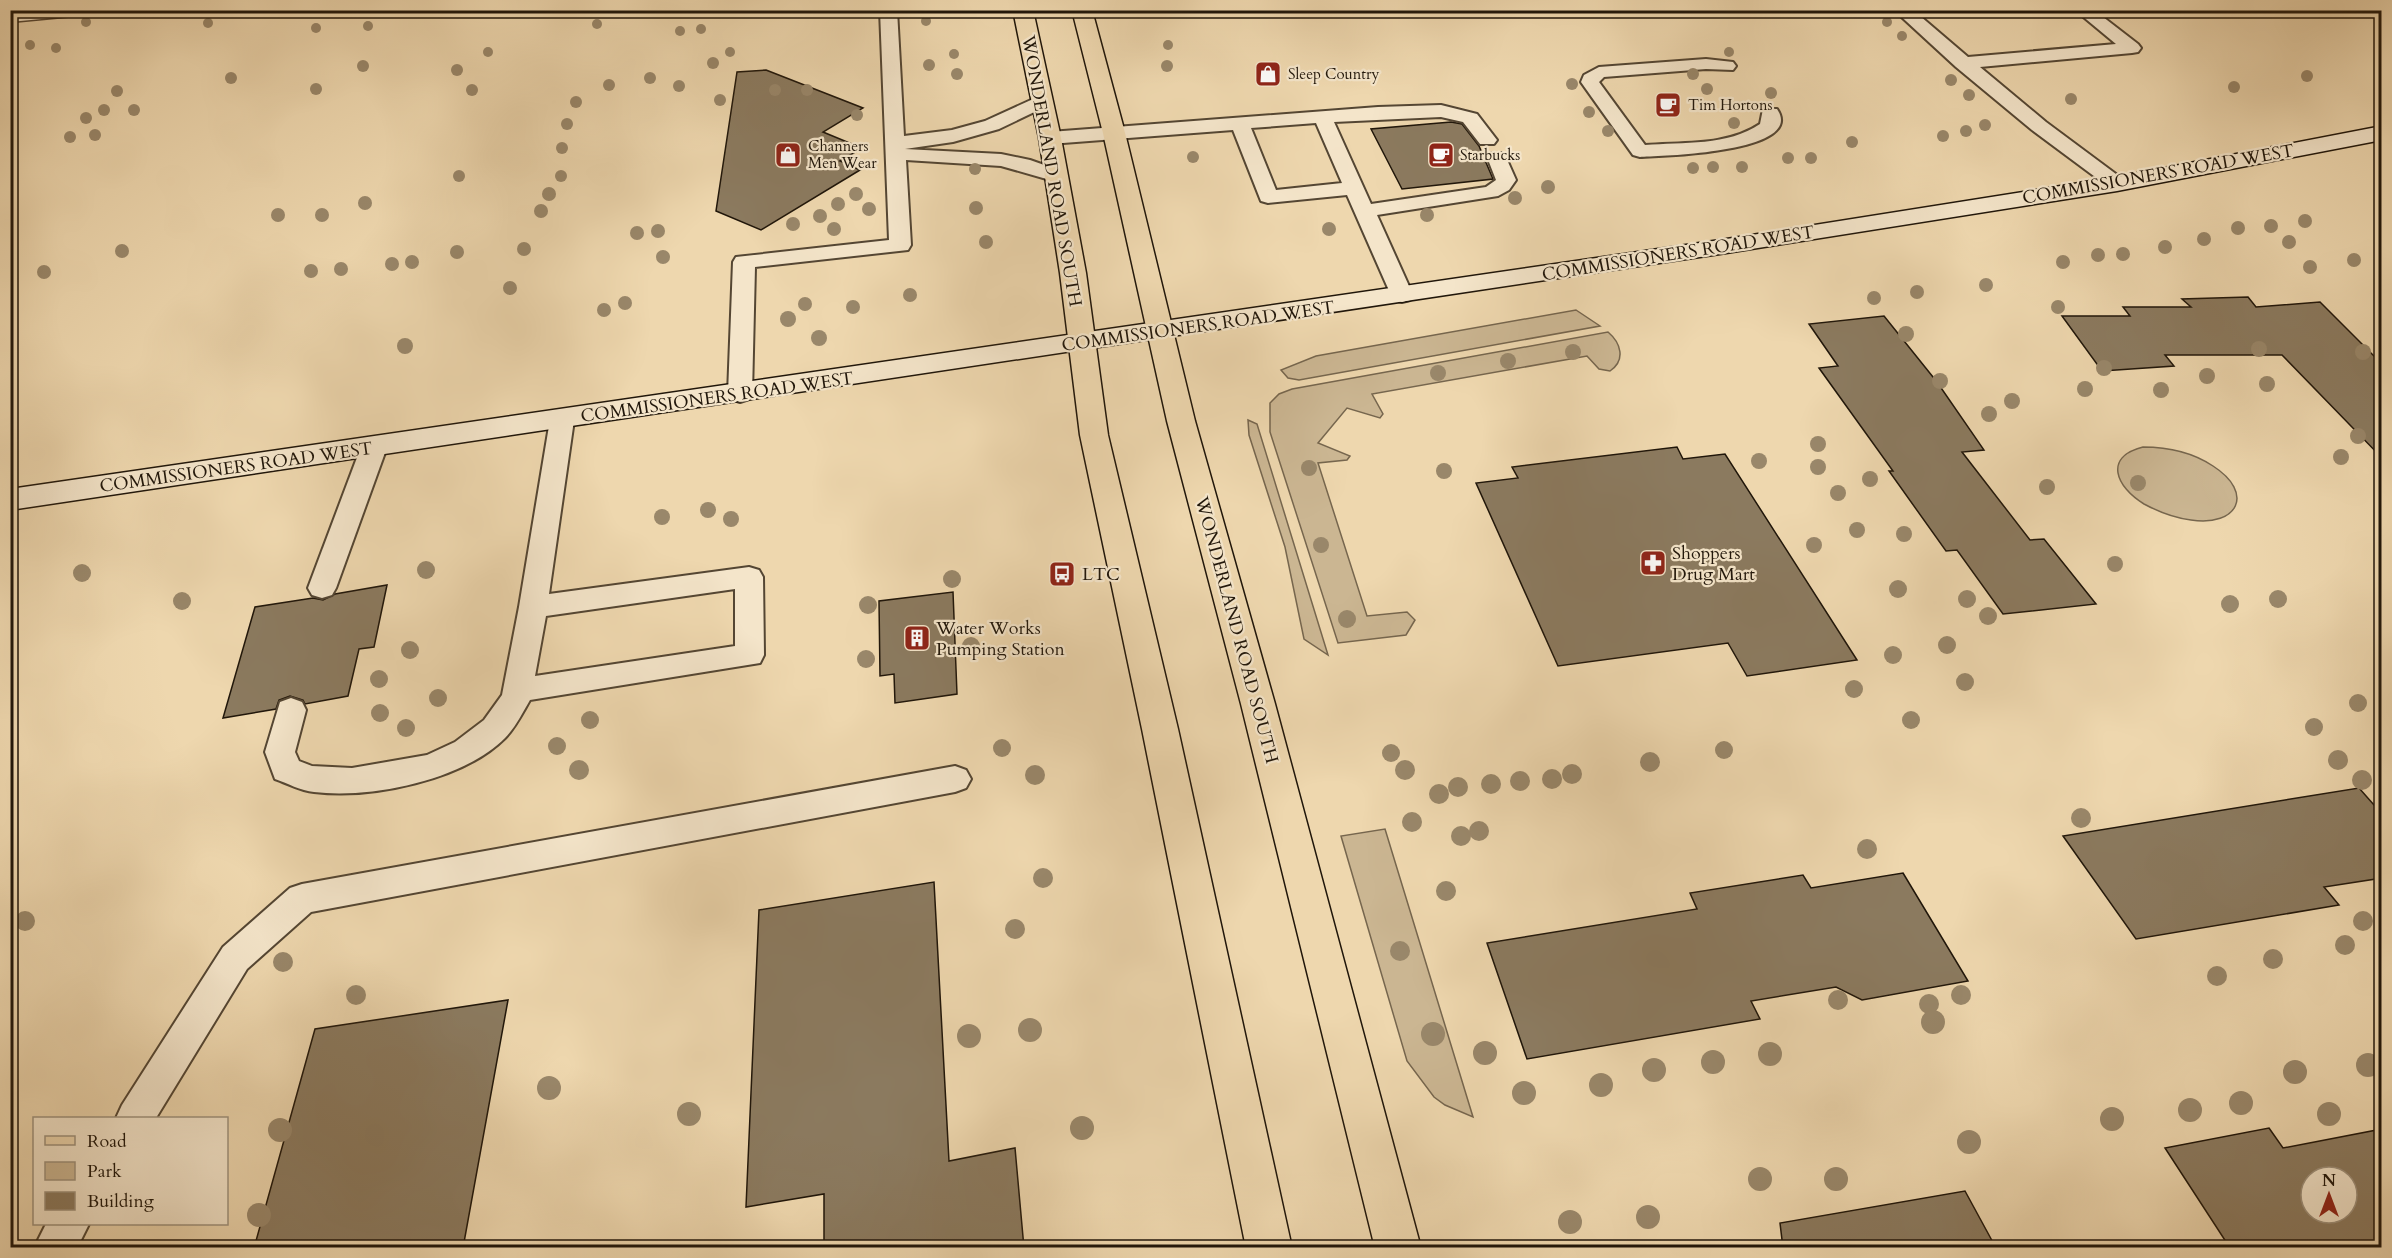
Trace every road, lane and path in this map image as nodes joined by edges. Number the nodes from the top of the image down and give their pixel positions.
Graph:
1 (73, 10) edge
2 (888, 10) edge
3 (1023, 10) edge
4 (1082, 10) edge
5 (1902, 10) edge
6 (2083, 10) edge
7 (10, 16) edge
8 (1962, 63) junction
9 (1727, 66) dead end
10 (1042, 101) junction
11 (1770, 113) dead end
12 (1323, 118) junction
13 (1240, 124) junction
14 (1114, 133) junction
15 (2382, 133) edge
16 (1050, 138) junction
17 (895, 149) junction
18 (1057, 176) junction
19 (2117, 184) junction
20 (1353, 188) junction
21 (1363, 211) junction
22 (1402, 295) junction
23 (1160, 332) junction
24 (1082, 343) junction
25 (740, 394) junction
26 (562, 420) junction
27 (374, 447) junction
28 (10, 500) edge
29 (322, 588) dead end
30 (533, 607) junction
31 (517, 690) junction
32 (291, 710) dead end
33 (955, 779) dead end
34 (136, 1117) edge
35 (68, 1225) edge
36 (54, 1248) edge
37 (1269, 1248) edge
38 (1398, 1248) edge

1 - 7 main road
2 - 17 lane
3 - 10 main road, WONDERLAND ROAD SOUTH
4 - 14 main road, WONDERLAND ROAD SOUTH
5 - 8 lane
6 - 8 lane
8 - 19 lane
9 - 11 lane
10 - 16 main road, WONDERLAND ROAD SOUTH
10 - 17 lane
12 - 13 lane
12 - 20 lane
12 - 21 lane
13 - 14 lane
13 - 20 lane
14 - 16 lane
14 - 23 main road, WONDERLAND ROAD SOUTH
15 - 19 main road, COMMISSIONERS ROAD WEST
16 - 18 main road, WONDERLAND ROAD SOUTH
17 - 18 lane
17 - 25 lane
18 - 24 main road, WONDERLAND ROAD SOUTH
19 - 22 main road, COMMISSIONERS ROAD WEST
20 - 21 lane
21 - 22 lane
22 - 23 main road, COMMISSIONERS ROAD WEST
23 - 24 main road, COMMISSIONERS ROAD WEST
23 - 38 main road, WONDERLAND ROAD SOUTH
24 - 25 main road, COMMISSIONERS ROAD WEST
24 - 37 main road, WONDERLAND ROAD SOUTH
25 - 26 main road, COMMISSIONERS ROAD WEST
26 - 27 main road, COMMISSIONERS ROAD WEST
26 - 30 lane
27 - 28 main road, COMMISSIONERS ROAD WEST
27 - 29 lane
30 - 31 lane
30 - 31 lane
31 - 32 lane
33 - 34 lane
35 - 36 lane

